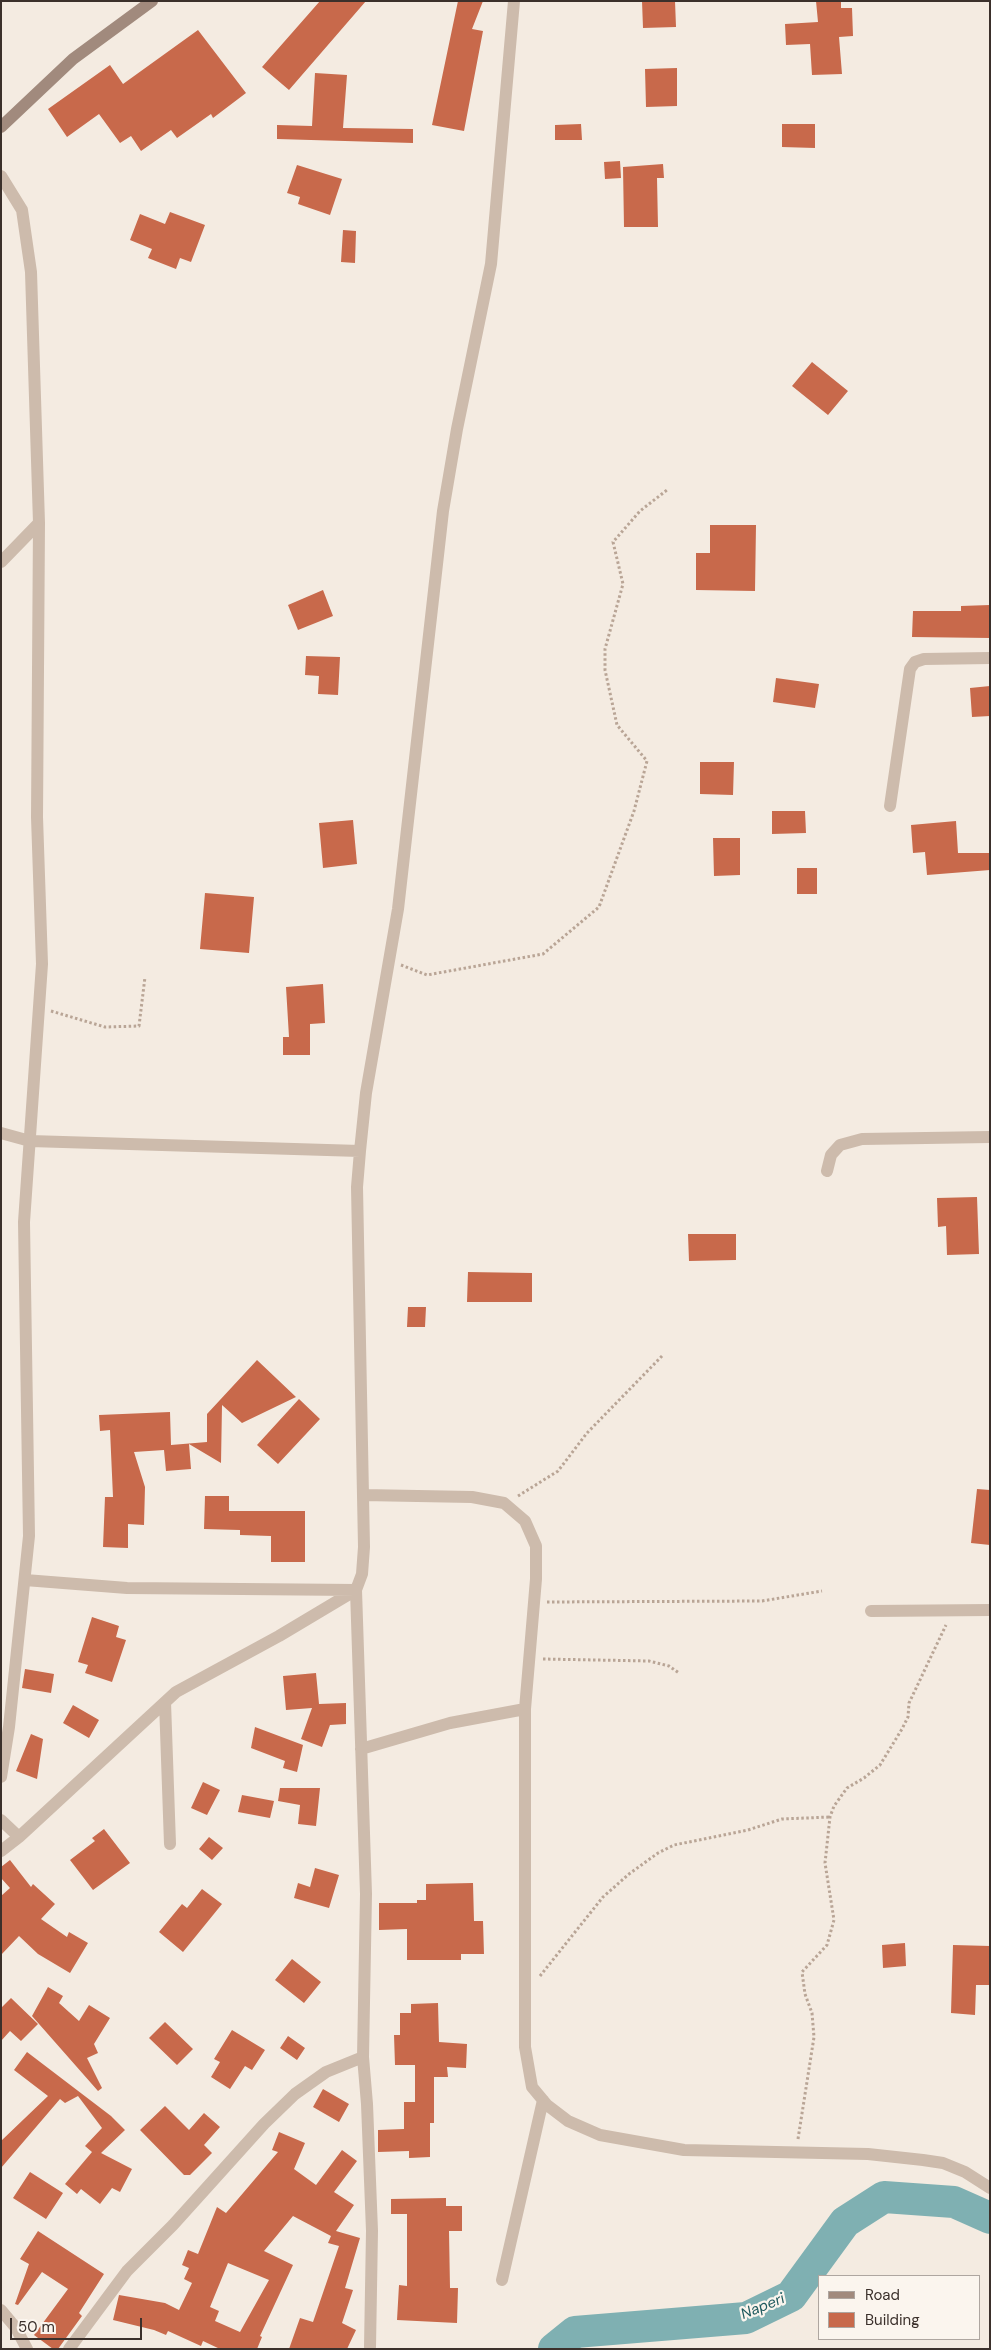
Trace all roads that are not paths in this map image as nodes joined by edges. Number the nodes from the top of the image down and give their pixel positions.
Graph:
1 (152, 1) edge
2 (514, 1) edge
3 (1, 127) edge
4 (1, 176) edge
5 (39, 523) junction
6 (1, 562) edge
7 (990, 658) edge
8 (890, 806) dead end
9 (1, 1133) edge
10 (990, 1137) edge
11 (30, 1141) junction
12 (360, 1151) junction
13 (828, 1170) dead end
14 (363, 1495) junction
15 (25, 1580) junction
16 (356, 1590) junction
17 (990, 1610) edge
18 (871, 1611) dead end
19 (165, 1702) junction
20 (525, 1709) junction
21 (361, 1749) junction
22 (1, 1777) edge
23 (1, 1820) edge
24 (19, 1837) junction
25 (170, 1844) dead end
26 (1, 1851) edge
27 (363, 2057) junction
28 (543, 2100) junction
29 (990, 2188) edge
30 (502, 2280) dead end
31 (1, 2310) edge
32 (370, 2347) dead end
33 (28, 2349) edge
34 (69, 2349) edge

1 - 3 street
2 - 12 street
4 - 5 street
5 - 6 street
5 - 11 street
7 - 8 street
9 - 11 street
10 - 13 street
11 - 12 street
11 - 15 street
12 - 14 street
14 - 16 street
14 - 20 street
15 - 16 street
15 - 22 street
16 - 19 street
16 - 21 street
17 - 18 street
19 - 24 street
19 - 25 street
20 - 21 street
20 - 28 street
21 - 27 street
23 - 24 street
24 - 26 street
27 - 32 street
27 - 34 street
28 - 29 street
28 - 30 street
31 - 33 street

